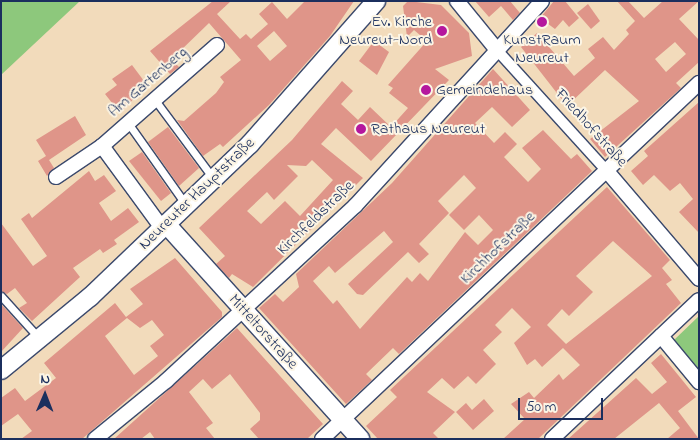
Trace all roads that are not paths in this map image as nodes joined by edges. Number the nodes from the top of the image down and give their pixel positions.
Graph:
1 (376, 1) edge
2 (456, 1) edge
3 (542, 1) edge
4 (216, 45) dead end
5 (498, 50) junction
6 (699, 83) edge
7 (154, 100) junction
8 (128, 123) junction
9 (102, 146) junction
10 (606, 170) junction
11 (56, 177) dead end
12 (214, 179) junction
13 (187, 205) junction
14 (164, 226) junction
15 (699, 279) edge
16 (1, 296) edge
17 (699, 300) edge
18 (244, 311) junction
19 (661, 336) junction
20 (40, 338) junction
21 (1, 370) edge
22 (699, 382) edge
23 (343, 420) junction
24 (96, 439) edge
25 (322, 439) edge
26 (360, 439) edge
27 (552, 439) edge

1 - 12 street, Neureuter Hauptstraße
2 - 5 street, Friedhofstraße
3 - 5 street, Kirchfeldstraße
4 - 7 street, Am Gartenberg
5 - 10 street, Friedhofstraße
5 - 18 street, Kirchfeldstraße
6 - 10 street, Kirchhofstraße
7 - 8 street, Am Gartenberg
7 - 12 lane
8 - 9 street, Am Gartenberg
8 - 13 lane
9 - 11 street, Am Gartenberg
9 - 14 street
10 - 15 street, Friedhofstraße
10 - 23 street, Kirchhofstraße
12 - 13 street, Neureuter Hauptstraße
13 - 14 street, Neureuter Hauptstraße
14 - 18 street, Mitteltorstraße
14 - 20 street, Neureuter Hauptstraße
16 - 20 lane
17 - 19 street
18 - 23 street, Mitteltorstraße
18 - 24 street, Kirchfeldstraße
19 - 22 street
19 - 27 street
20 - 21 street, Neureuter Hauptstraße
23 - 25 street, Kirchhofstraße
23 - 26 street, Mitteltorstraße

